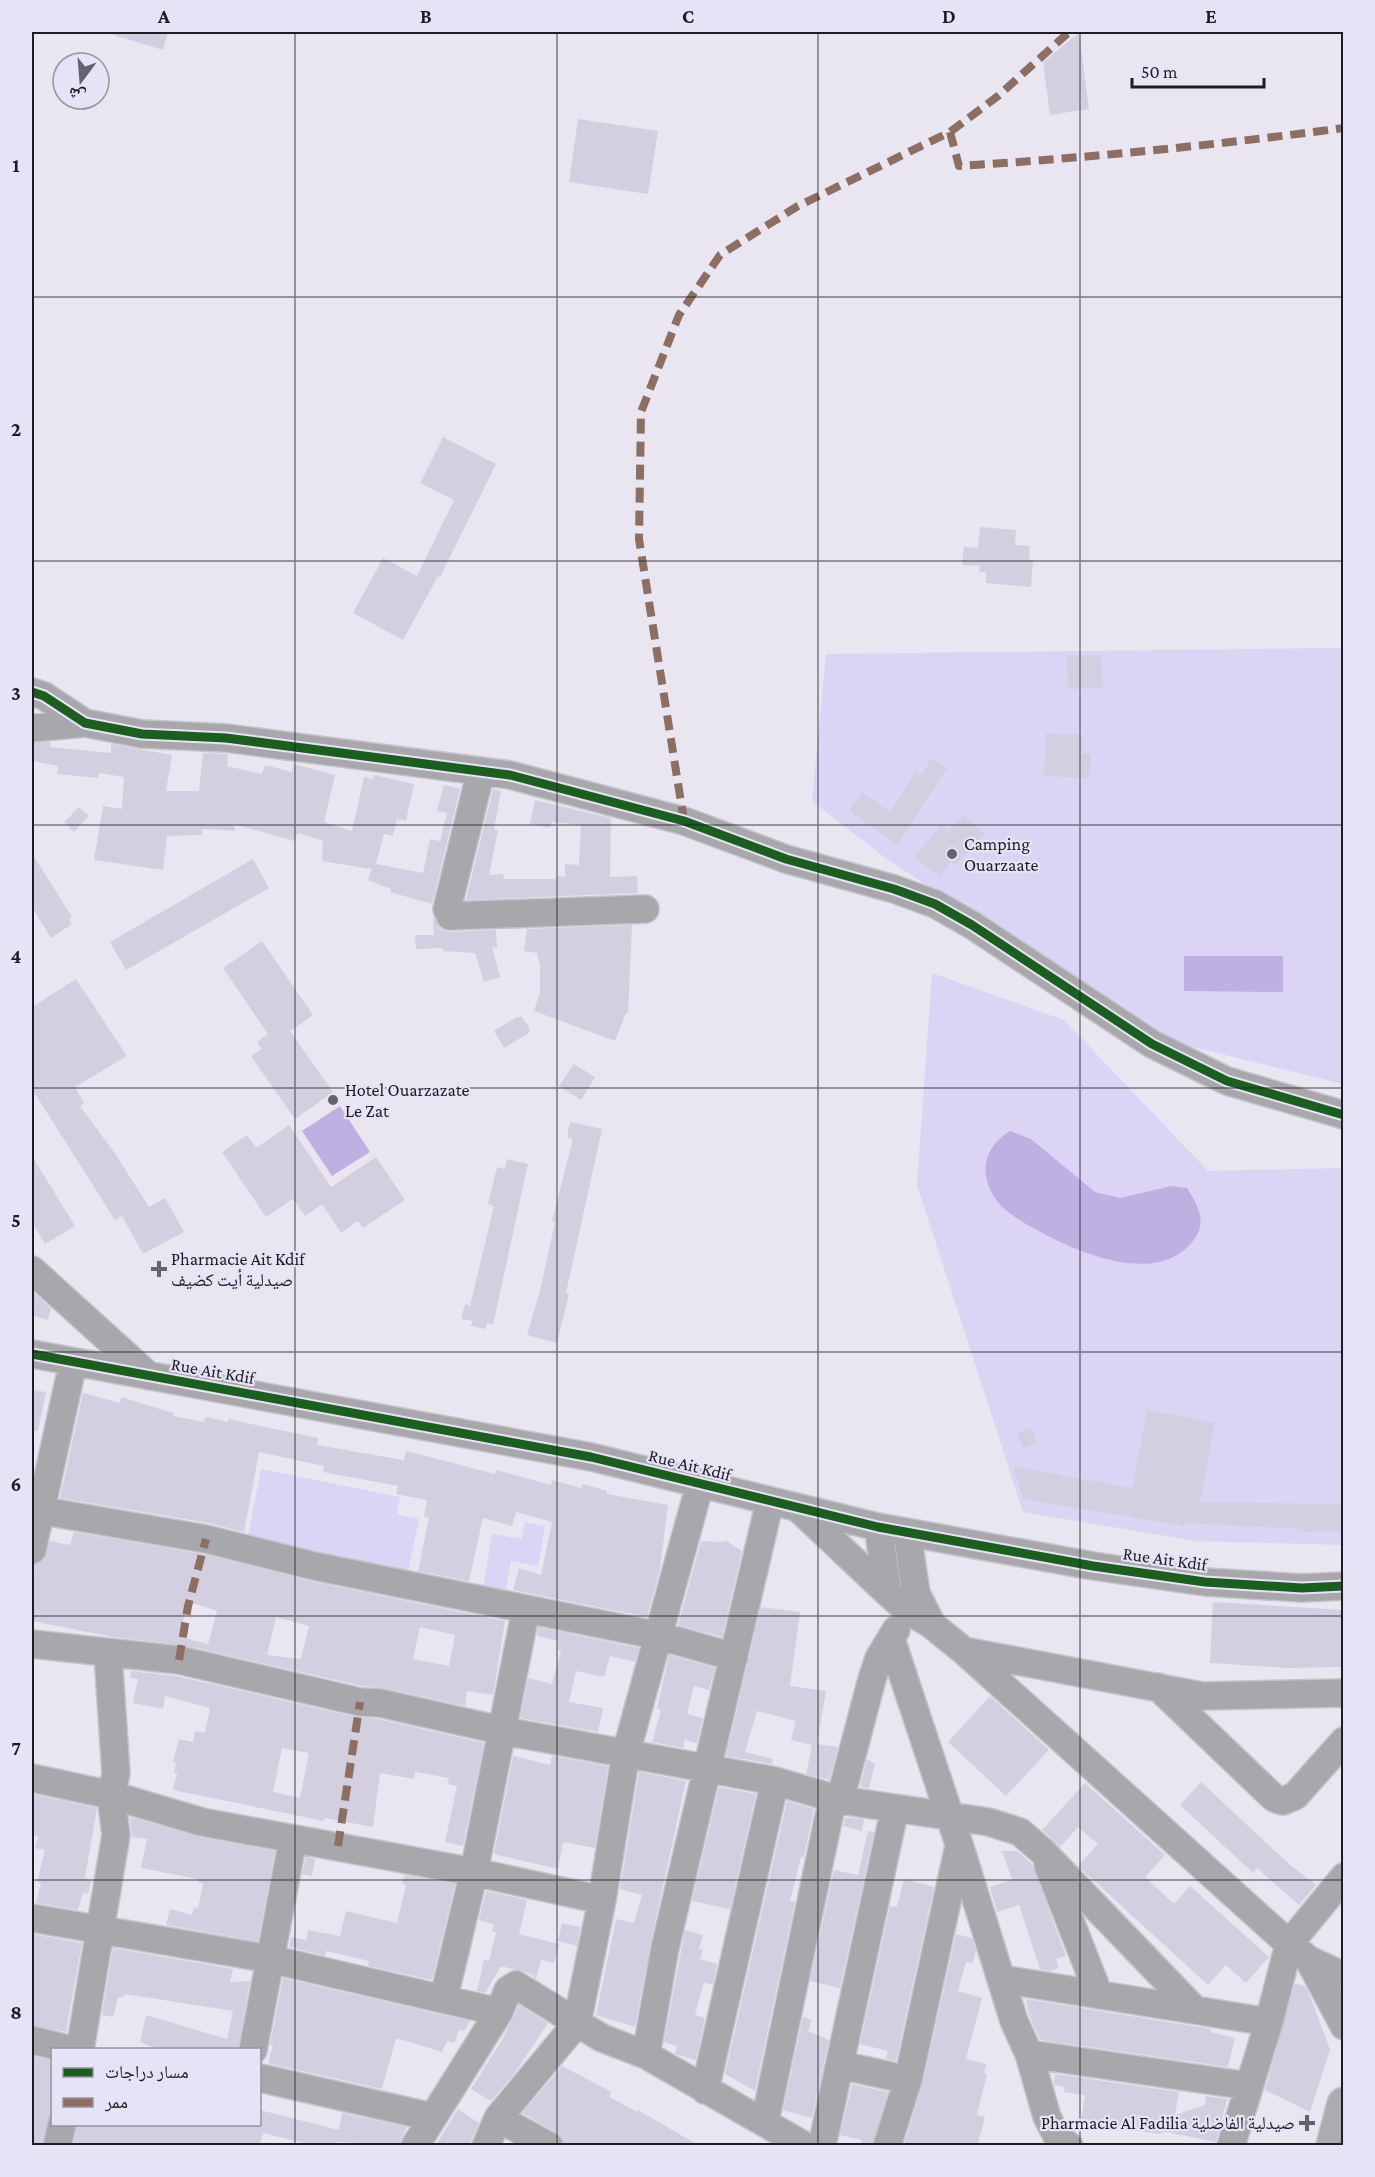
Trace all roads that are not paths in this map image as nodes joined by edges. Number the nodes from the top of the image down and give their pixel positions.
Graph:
1 (32, 692) edge
2 (85, 723) junction
3 (32, 728) edge
4 (481, 771) junction
5 (645, 909) dead end
6 (1344, 1115) edge
7 (32, 1270) edge
8 (32, 1354) edge
9 (73, 1363) junction
10 (150, 1377) junction
11 (700, 1484) junction
12 (770, 1501) junction
13 (797, 1507) junction
14 (36, 1510) edge
15 (878, 1527) junction
16 (907, 1532) junction
17 (32, 1550) edge
18 (1344, 1586) edge
19 (897, 1602) junction
20 (526, 1609) junction
21 (932, 1626) junction
22 (660, 1636) junction
23 (891, 1640) junction
24 (32, 1644) edge
25 (964, 1651) junction
26 (108, 1654) junction
27 (734, 1657) junction
28 (1158, 1687) junction
29 (1344, 1693) edge
30 (504, 1731) junction
31 (1344, 1741) edge
32 (626, 1753) junction
33 (708, 1768) junction
34 (32, 1778) edge
35 (775, 1781) junction
36 (111, 1795) junction
37 (837, 1799) junction
38 (895, 1808) junction
39 (950, 1816) junction
40 (293, 1839) junction
41 (959, 1844) junction
42 (1042, 1851) junction
43 (474, 1872) junction
44 (1344, 1877) edge
45 (602, 1900) junction
46 (32, 1918) edge
47 (100, 1930) junction
48 (1299, 1952) junction
49 (270, 1959) junction
50 (1344, 1976) edge
51 (1001, 1979) junction
52 (1099, 1995) junction
53 (444, 1997) junction
54 (1195, 2010) junction
55 (499, 2012) junction
56 (1269, 2022) junction
57 (577, 2023) junction
58 (1344, 2026) edge
59 (32, 2040) edge
60 (68, 2048) edge
61 (80, 2048) edge
62 (253, 2048) edge
63 (1029, 2054) junction
64 (646, 2055) junction
65 (841, 2064) junction
66 (261, 2078) edge
67 (908, 2080) junction
68 (1249, 2086) junction
69 (705, 2090) junction
70 (1344, 2104) edge
71 (432, 2117) junction
72 (498, 2118) junction
73 (765, 2121) junction
74 (62, 2126) edge
75 (57, 2145) edge
76 (415, 2145) edge
77 (486, 2145) edge
78 (549, 2145) edge
79 (805, 2145) edge
80 (822, 2145) edge
81 (887, 2145) edge
82 (1069, 2145) edge
83 (1231, 2145) edge
84 (1333, 2145) edge

1 - 2 street
2 - 3 street
2 - 4 street
4 - 5 street
4 - 6 street
7 - 10 street
8 - 9 street, Rue Ait Kdif
9 - 10 street, Rue Ait Kdif
9 - 14 street
10 - 11 street, Rue Ait Kdif
11 - 12 street, Rue Ait Kdif
11 - 22 street
12 - 13 street, Rue Ait Kdif
12 - 27 street
13 - 15 street, Rue Ait Kdif
13 - 19 street
14 - 17 street
14 - 20 street
15 - 16 street, Rue Ait Kdif
15 - 19 street
16 - 18 street, Rue Ait Kdif
16 - 21 street
19 - 21 street
19 - 23 street
20 - 22 street
20 - 30 street
21 - 25 street
22 - 27 street
22 - 32 street
23 - 37 street
23 - 39 street
24 - 26 street
25 - 28 street
25 - 48 street
26 - 30 street
26 - 36 street
27 - 33 street
28 - 29 street
28 - 31 street
30 - 32 street
30 - 43 street
32 - 33 street
32 - 45 street
33 - 35 street
33 - 64 street
34 - 36 street
35 - 37 street
35 - 69 street
36 - 40 street
36 - 47 street
37 - 38 street
37 - 73 street
38 - 39 street
38 - 65 street
39 - 41 street
39 - 42 street
40 - 43 street
40 - 49 street
41 - 51 street
41 - 67 street
42 - 52 street
42 - 54 street
43 - 45 street
43 - 53 street
44 - 48 street
45 - 57 street
46 - 47 street
47 - 49 street
47 - 61 street
48 - 50 street
48 - 56 street
48 - 58 street
49 - 53 street
49 - 62 street
51 - 52 street
51 - 63 street
52 - 54 street
53 - 55 street
54 - 56 street
55 - 57 street
55 - 71 street
56 - 68 street
57 - 64 street
57 - 72 street
59 - 60 street
63 - 68 street
63 - 82 street
64 - 69 street
65 - 67 street
65 - 80 street
66 - 71 street
67 - 81 street
68 - 83 street
69 - 73 street
70 - 84 main road
71 - 76 street
72 - 77 street
72 - 78 street
73 - 79 street
74 - 75 street

